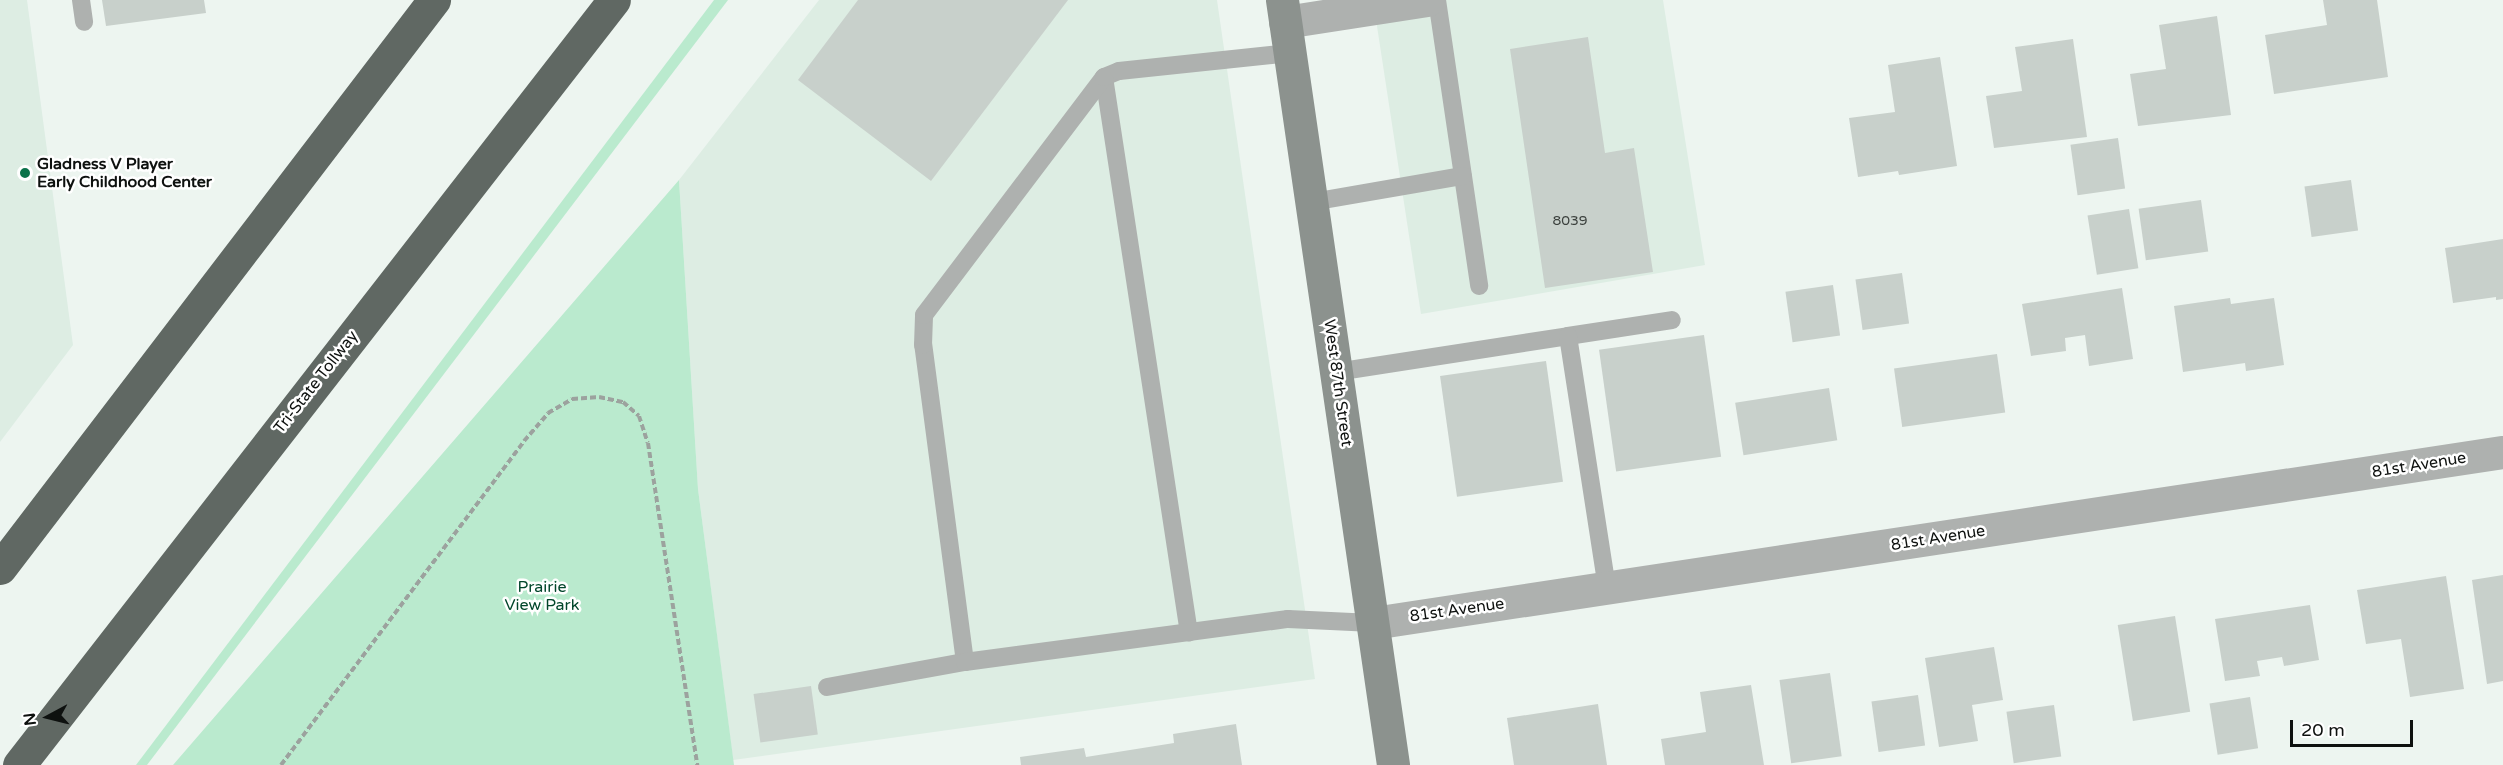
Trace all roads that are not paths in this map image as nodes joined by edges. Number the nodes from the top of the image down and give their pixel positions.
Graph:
1 (81, 0) edge
2 (434, 0) edge
3 (614, 0) edge
4 (1427, 0) edge
5 (1437, 0) edge
6 (84, 22) dead end
7 (1286, 25) edge
8 (1104, 77) junction
9 (1463, 176) junction
10 (1312, 202) junction
11 (1479, 286) dead end
12 (1672, 320) dead end
13 (1568, 336) junction
14 (1336, 372) junction
15 (2503, 452) edge
16 (0, 567) edge
17 (1607, 588) junction
18 (1373, 623) junction
19 (1189, 633) junction
20 (965, 663) junction
21 (827, 687) dead end
22 (19, 765) edge
23 (1393, 765) edge

1 - 6 lane
2 - 16 highway
3 - 22 highway, Tri-State Tollway
4 - 7 street
5 - 9 lane
7 - 8 lane
7 - 10 main road, West 87th Street
8 - 19 lane
8 - 20 lane
9 - 10 lane
9 - 11 lane
10 - 14 main road, West 87th Street
12 - 13 lane
13 - 14 lane
13 - 17 lane
14 - 18 main road, West 87th Street
15 - 17 street, 81st Avenue
17 - 18 street, 81st Avenue
18 - 19 lane
18 - 23 main road, West 87th Street
19 - 20 lane
20 - 21 lane

